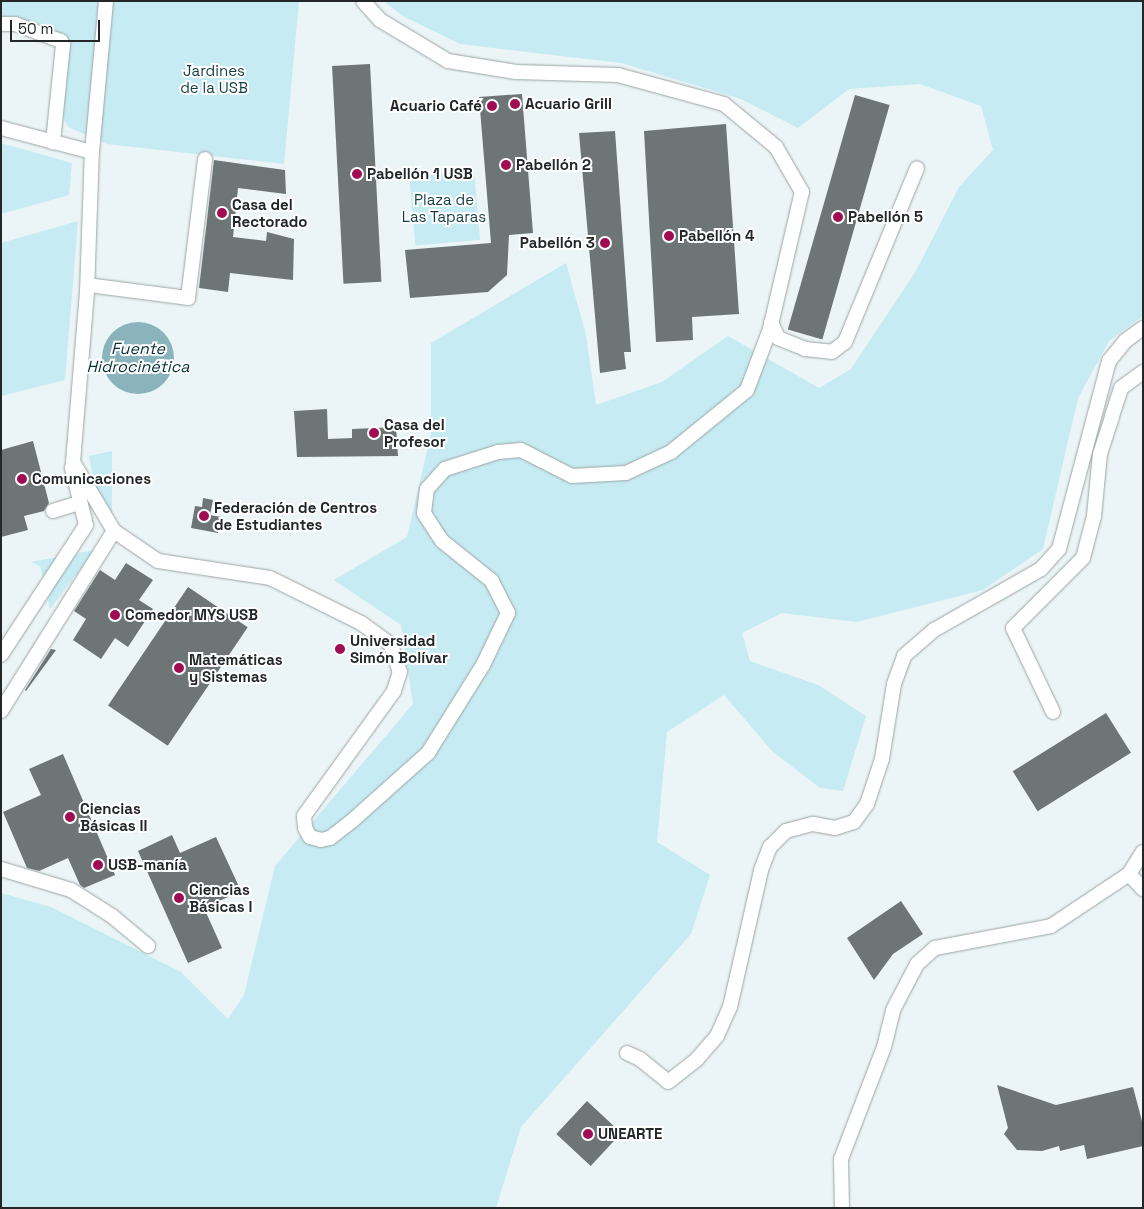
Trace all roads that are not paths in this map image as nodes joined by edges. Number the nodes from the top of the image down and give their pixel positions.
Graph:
1 (106, 1) edge
2 (364, 1) edge
3 (1, 24) edge
4 (1, 128) edge
5 (53, 142) junction
6 (92, 152) junction
7 (205, 159) dead end
8 (917, 168) dead end
9 (88, 284) junction
10 (771, 322) junction
11 (1143, 328) edge
12 (1143, 372) edge
13 (73, 462) junction
14 (80, 503) junction
15 (53, 511) dead end
16 (114, 531) junction
17 (1, 656) edge
18 (1, 711) edge
19 (1053, 712) dead end
20 (1143, 852) edge
21 (1, 869) edge
22 (1129, 874) junction
23 (1143, 890) edge
24 (148, 946) dead end
25 (627, 1054) dead end
26 (842, 1208) edge

1 - 6 lane
2 - 10 lane
3 - 5 lane
4 - 5 lane
5 - 6 lane
6 - 9 lane
7 - 9 lane
8 - 10 lane
9 - 13 lane
10 - 16 lane
11 - 25 lane
12 - 19 lane
13 - 14 lane
13 - 16 lane
14 - 15 lane
14 - 17 lane
16 - 18 lane
20 - 22 lane
21 - 24 lane
22 - 23 lane
22 - 26 lane

